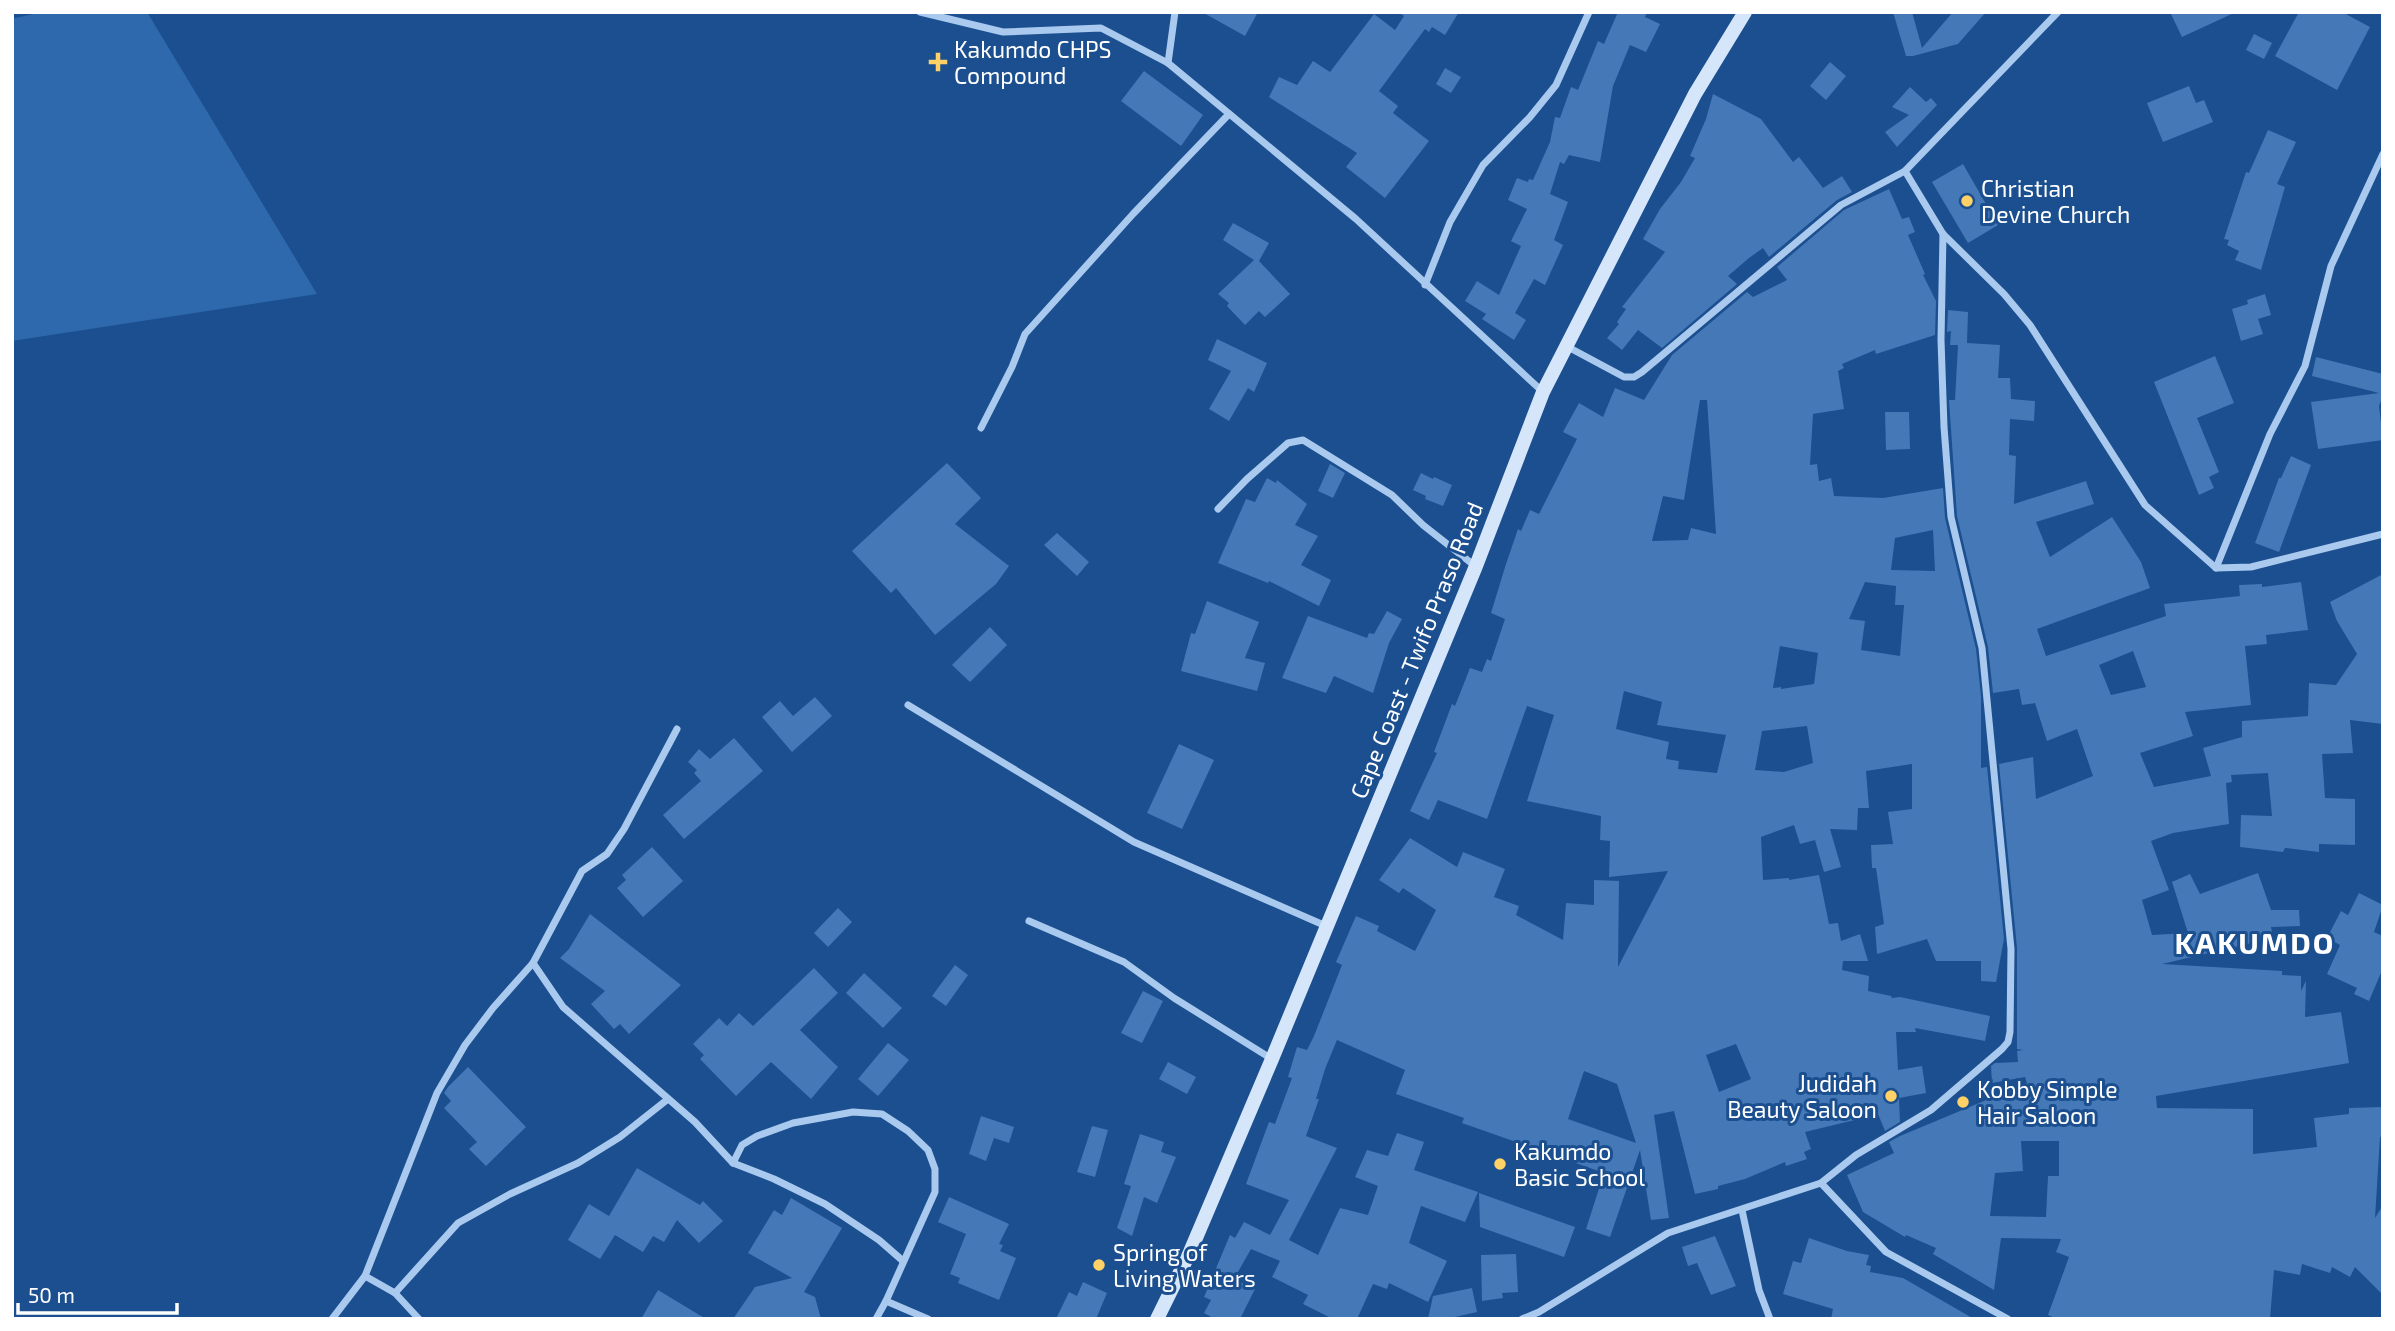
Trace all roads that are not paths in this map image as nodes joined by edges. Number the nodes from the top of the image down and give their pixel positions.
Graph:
1 (920, 12) edge
2 (1175, 12) edge
3 (1589, 12) edge
4 (1745, 12) edge
5 (2057, 12) edge
6 (1168, 63) junction
7 (1229, 114) junction
8 (2383, 154) edge
9 (1905, 171) junction
10 (1943, 234) junction
11 (1425, 285) junction
12 (1568, 347) junction
13 (1543, 392) junction
14 (981, 428) dead end
15 (1218, 509) dead end
16 (2383, 534) edge
17 (1476, 566) junction
18 (2216, 568) junction
19 (908, 705) dead end
20 (677, 729) dead end
21 (1029, 921) dead end
22 (1327, 926) junction
23 (533, 963) junction
24 (1272, 1059) junction
25 (668, 1099) junction
26 (733, 1163) junction
27 (1821, 1183) junction
28 (1742, 1210) junction
29 (904, 1261) junction
30 (365, 1276) junction
31 (395, 1293) junction
32 (886, 1301) junction
33 (1540, 1315) edge
34 (332, 1319) edge
35 (419, 1319) edge
36 (876, 1319) edge
37 (928, 1319) edge
38 (1157, 1319) edge
39 (1522, 1319) edge
40 (1770, 1319) edge
41 (2008, 1319) edge

1 - 6 street
2 - 6 street
3 - 11 street
4 - 12 main road, Cape Coast - Twifo Praso Road
5 - 9 street
6 - 7 street
7 - 11 street
7 - 14 street
8 - 18 street
9 - 10 street
9 - 12 street
10 - 18 street
10 - 27 street
11 - 13 street
12 - 13 main road, Cape Coast - Twifo Praso Road
13 - 17 main road, Cape Coast - Twifo Praso Road
15 - 17 street
16 - 18 street
17 - 22 main road, Cape Coast - Twifo Praso Road
19 - 22 street
20 - 23 street
21 - 24 street
22 - 24 main road, Cape Coast - Twifo Praso Road
23 - 25 street
23 - 30 street
24 - 38 main road, Cape Coast - Twifo Praso Road
25 - 26 street
25 - 31 street
26 - 29 street
26 - 29 street
27 - 28 street
27 - 41 street
28 - 33 street
28 - 40 street
29 - 32 street
30 - 31 street
30 - 34 street
31 - 35 street
32 - 36 street
32 - 37 street
33 - 39 street

